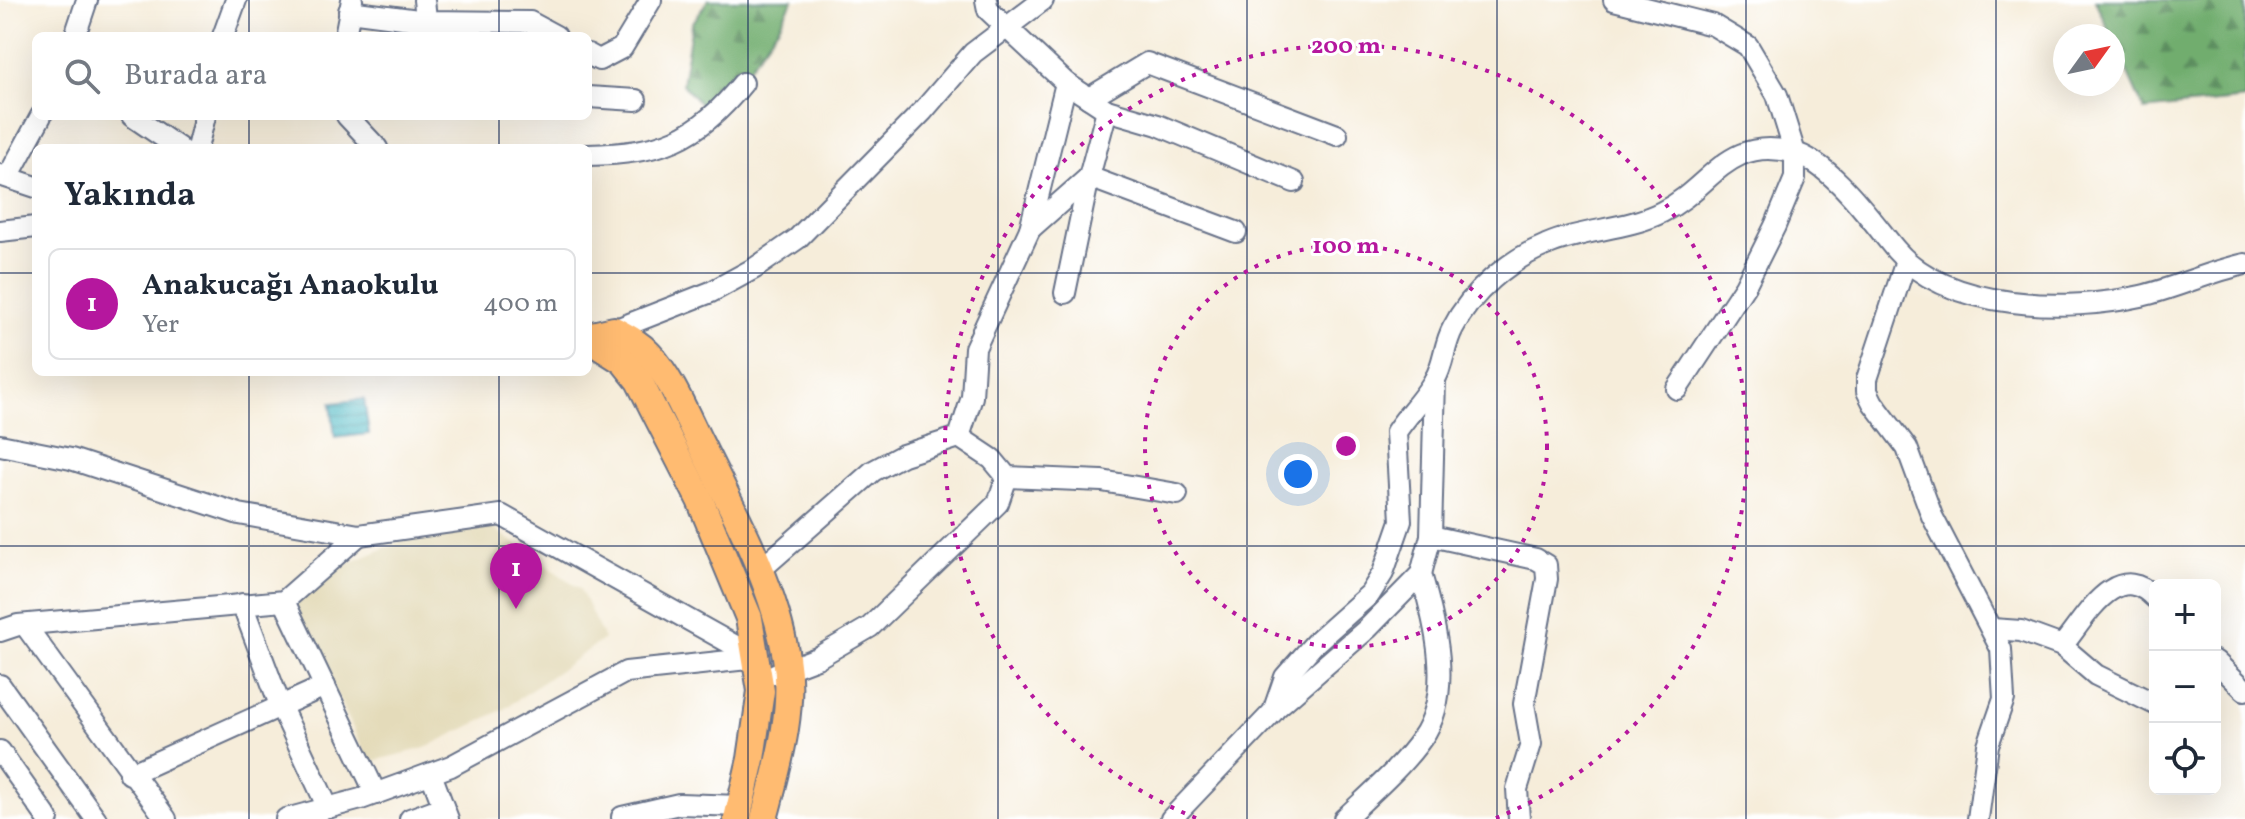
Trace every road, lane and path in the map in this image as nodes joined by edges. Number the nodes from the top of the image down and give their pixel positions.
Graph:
1 (87, 0) edge
2 (236, 0) edge
3 (424, 0) edge
4 (533, 0) edge
5 (651, 0) edge
6 (986, 0) edge
7 (1043, 0) edge
8 (1614, 0) edge
9 (351, 6) edge
10 (1008, 26) junction
11 (427, 29) edge
12 (529, 29) edge
13 (76, 32) edge
14 (224, 32) edge
15 (346, 32) edge
16 (592, 56) edge
17 (743, 83) dead end
18 (1066, 83) junction
19 (592, 97) edge
20 (636, 100) dead end
21 (1098, 104) junction
22 (39, 120) edge
23 (138, 120) edge
24 (204, 120) edge
25 (351, 120) edge
26 (1337, 135) dead end
27 (173, 144) edge
28 (198, 144) edge
29 (373, 144) edge
30 (1795, 153) junction
31 (592, 155) edge
32 (4, 176) edge
33 (1089, 177) junction
34 (1294, 182) dead end
35 (32, 186) edge
36 (32, 227) edge
37 (1030, 229) junction
38 (0, 231) edge
39 (1236, 232) dead end
40 (1906, 261) junction
41 (2245, 264) edge
42 (1065, 293) dead end
43 (614, 330) junction
44 (592, 336) edge
45 (592, 340) edge
46 (1435, 379) junction
47 (1677, 389) dead end
48 (959, 437) junction
49 (0, 445) edge
50 (1007, 477) junction
51 (1177, 494) dead end
52 (359, 535) junction
53 (1431, 536) junction
54 (759, 571) junction
55 (1421, 574) junction
56 (2149, 592) edge
57 (284, 601) junction
58 (242, 604) junction
59 (25, 625) junction
60 (1992, 629) junction
61 (0, 631) edge
62 (2062, 646) junction
63 (2221, 667) edge
64 (758, 668) junction
65 (787, 670) junction
66 (0, 685) edge
67 (325, 686) junction
68 (2245, 690) edge
69 (2149, 701) edge
70 (280, 705) junction
71 (1273, 712) junction
72 (0, 751) edge
73 (130, 774) junction
74 (431, 774) junction
75 (376, 794) junction
76 (1370, 794) junction
77 (340, 810) edge
78 (446, 813) edge
79 (747, 815) edge
80 (620, 818) edge
81 (48, 819) edge
82 (96, 819) edge
83 (166, 819) edge
84 (286, 819) edge
85 (410, 819) edge
86 (1171, 819) edge
87 (1344, 819) edge
88 (1362, 819) edge
89 (1519, 819) edge
90 (1978, 819) edge

1 - 13 street
2 - 14 street
3 - 11 street
4 - 12 street
5 - 16 street
6 - 10 street
7 - 10 street
8 - 30 street
9 - 11 street
9 - 15 street
10 - 18 street
10 - 43 street
11 - 12 street
17 - 31 street
18 - 21 street
18 - 37 street
19 - 20 street
21 - 26 street
21 - 33 street
21 - 34 street
22 - 32 street
23 - 27 street
24 - 28 street
25 - 29 street
30 - 40 street
30 - 46 street
30 - 47 street
32 - 35 street
33 - 37 street
33 - 39 street
33 - 42 street
36 - 38 street
37 - 48 street
40 - 41 street
40 - 60 street
43 - 44 main road
43 - 54 main road
45 - 64 main road
46 - 53 street
46 - 71 street
48 - 50 street
48 - 54 street
49 - 52 street
50 - 51 street
50 - 65 street
52 - 57 street
52 - 64 street
53 - 55 street
53 - 89 street
54 - 65 main road
55 - 71 street
55 - 76 street
56 - 62 street
57 - 58 street
57 - 67 street
58 - 59 street
58 - 70 street
59 - 61 street
59 - 73 street
60 - 62 street
60 - 90 street
62 - 69 street
63 - 68 street
64 - 65 street
64 - 74 street
64 - 79 main road
65 - 79 main road
66 - 82 street
67 - 70 street
67 - 75 street
70 - 73 street
70 - 77 street
71 - 86 street
72 - 81 street
73 - 83 street
74 - 75 street
74 - 78 street
75 - 77 street
76 - 87 street
76 - 88 street
77 - 84 street
78 - 85 street
79 - 80 street

